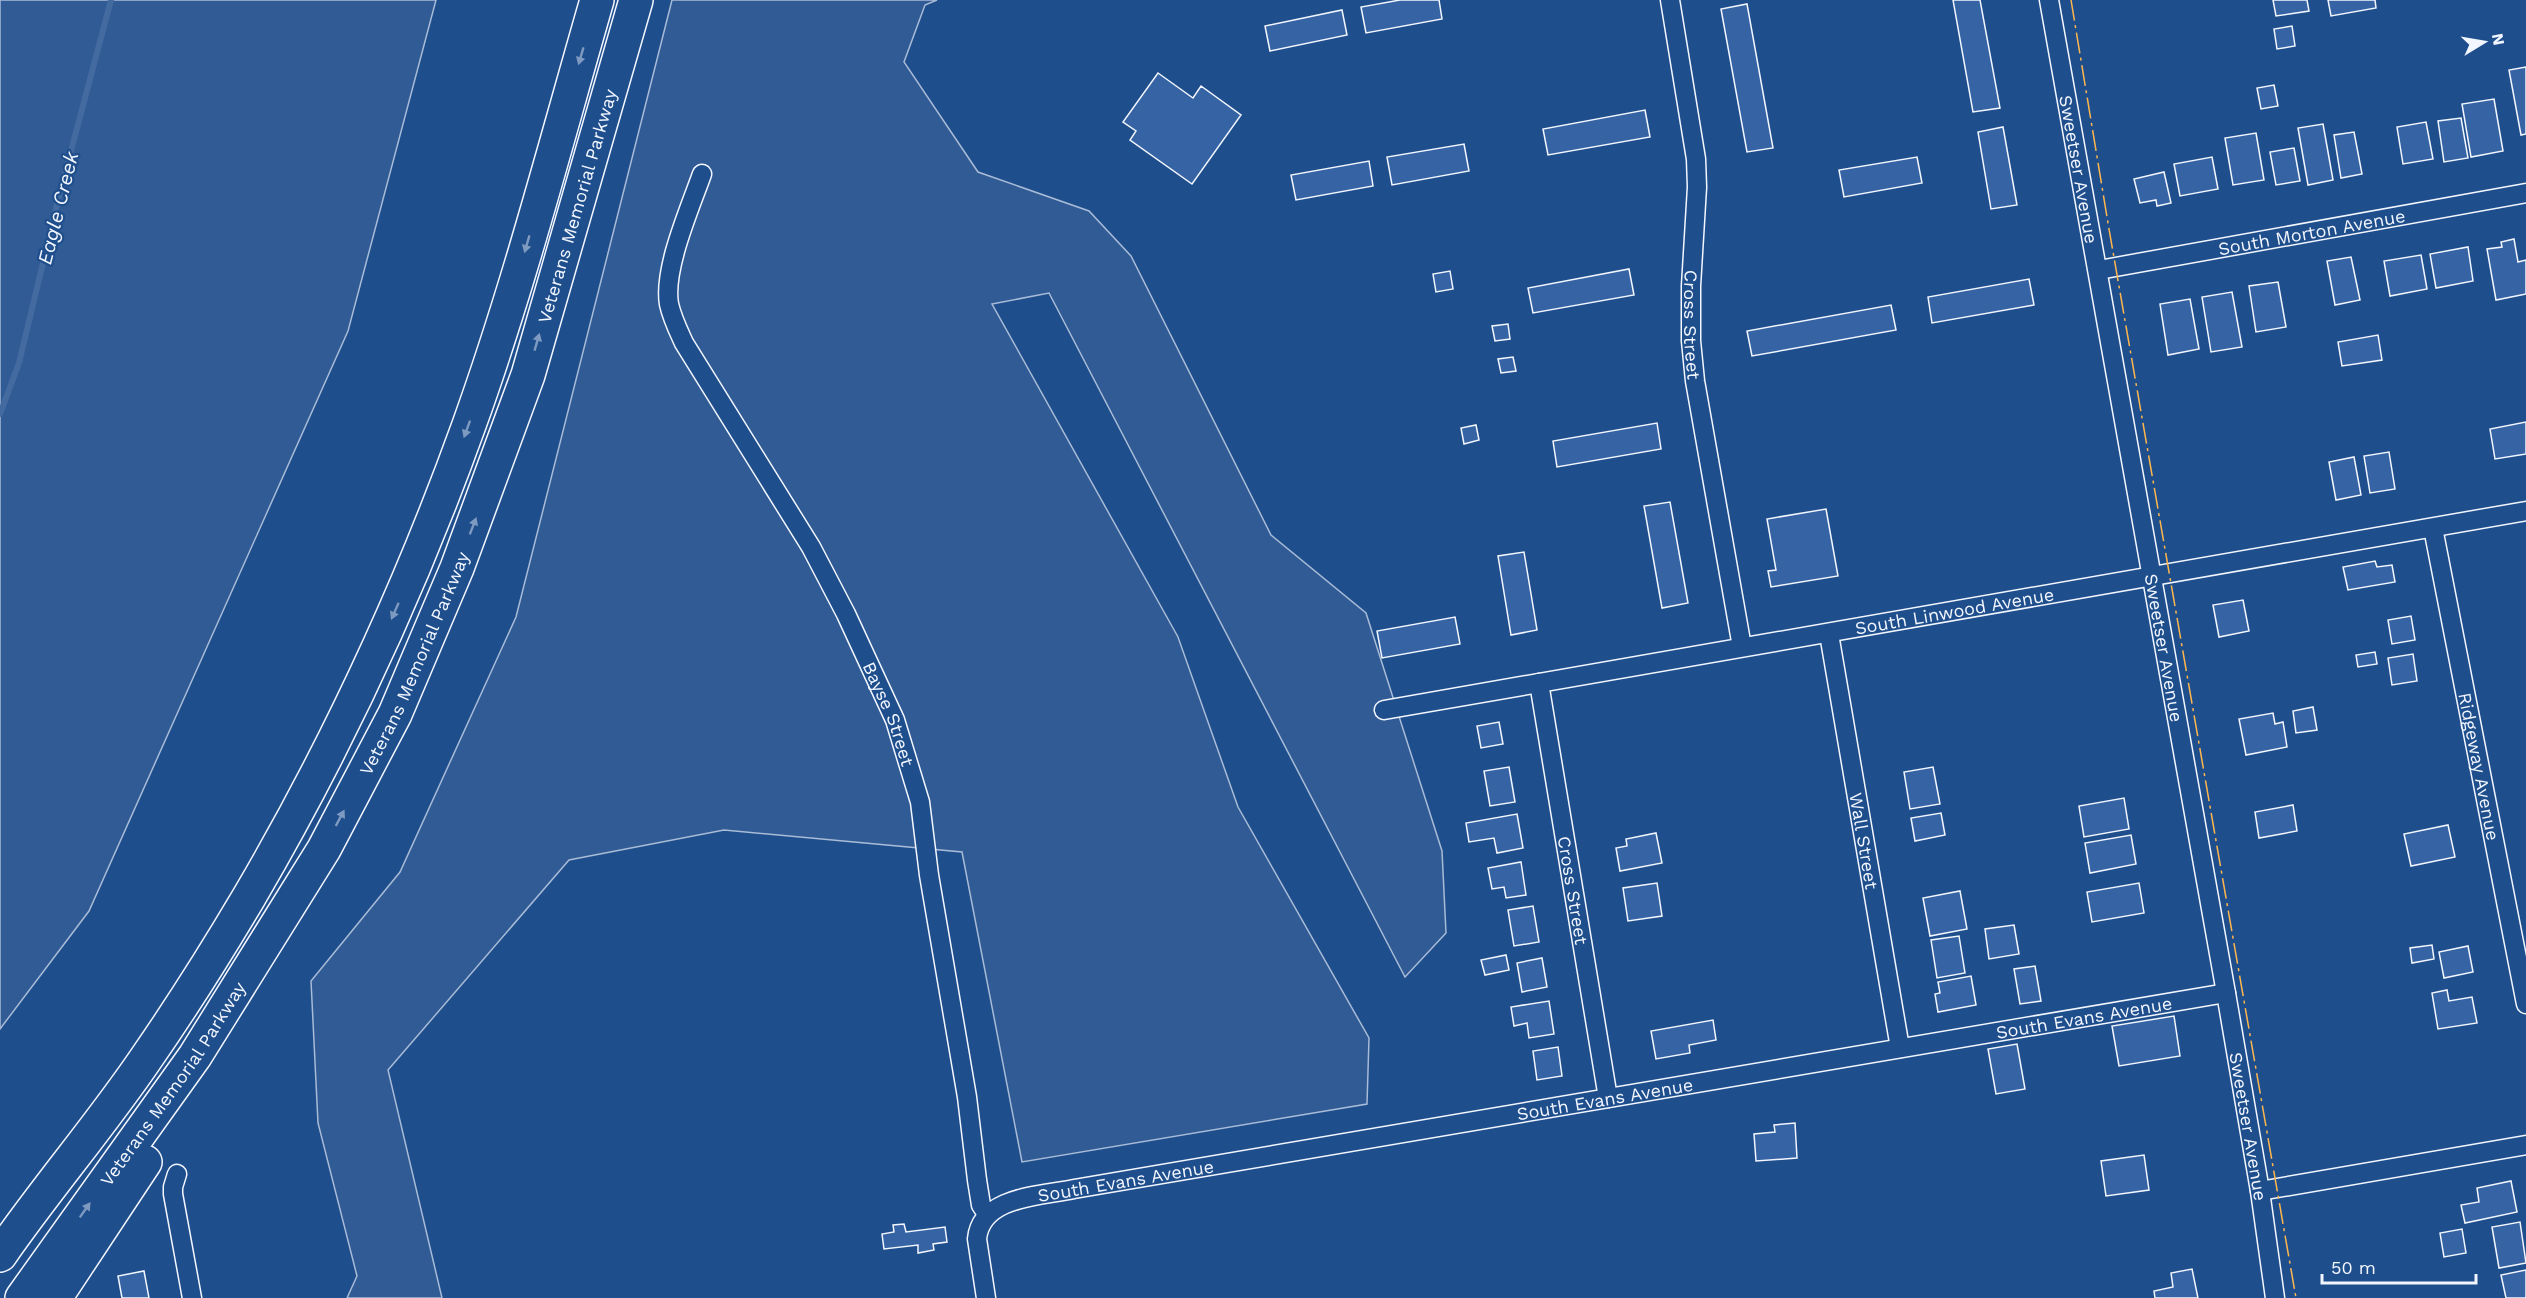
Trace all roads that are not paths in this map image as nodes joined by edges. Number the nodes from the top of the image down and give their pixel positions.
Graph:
1 (597, 0) edge
2 (636, 0) edge
3 (1670, 0) edge
4 (2049, 0) edge
5 (702, 174) dead end
6 (2526, 193) edge
7 (2098, 270) junction
8 (2526, 511) edge
9 (2433, 528) junction
10 (2152, 578) junction
11 (1829, 634) junction
12 (1742, 648) junction
13 (1539, 682) junction
14 (1383, 710) dead end
15 (324, 849) junction
16 (2226, 993) junction
17 (2526, 1004) edge
18 (1900, 1048) junction
19 (1608, 1098) junction
20 (2526, 1145) edge
21 (177, 1174) dead end
22 (2260, 1191) junction
23 (987, 1214) junction
24 (8, 1243) edge
25 (22, 1298) edge
26 (56, 1298) edge
27 (192, 1298) edge
28 (986, 1298) edge
29 (2275, 1298) edge

1 -> 24 highway, Veterans Memorial Parkway
15 -> 2 highway, Veterans Memorial Parkway
3 - 12 street, Cross Street
4 - 7 street, Sweetser Avenue
5 - 23 street, Bayse Street
6 - 7 street, South Morton Avenue
7 - 10 street, Sweetser Avenue
8 - 9 street, South Linwood Avenue
9 - 10 street, South Linwood Avenue
9 - 17 street, Ridgeway Avenue
10 - 11 street, South Linwood Avenue
10 - 16 street, Sweetser Avenue
11 - 12 street, South Linwood Avenue
11 - 18 street, Wall Street
12 - 13 street, South Linwood Avenue
13 - 14 street, South Linwood Avenue
13 - 19 street, Cross Street
25 -> 15 highway, Veterans Memorial Parkway
15 - 26 highway
16 - 18 street, South Evans Avenue
16 - 22 street, Sweetser Avenue
18 - 19 street, South Evans Avenue
19 - 23 street, South Evans Avenue
20 - 22 street
21 - 27 street
22 - 29 street, Sweetser Avenue
23 - 28 street

